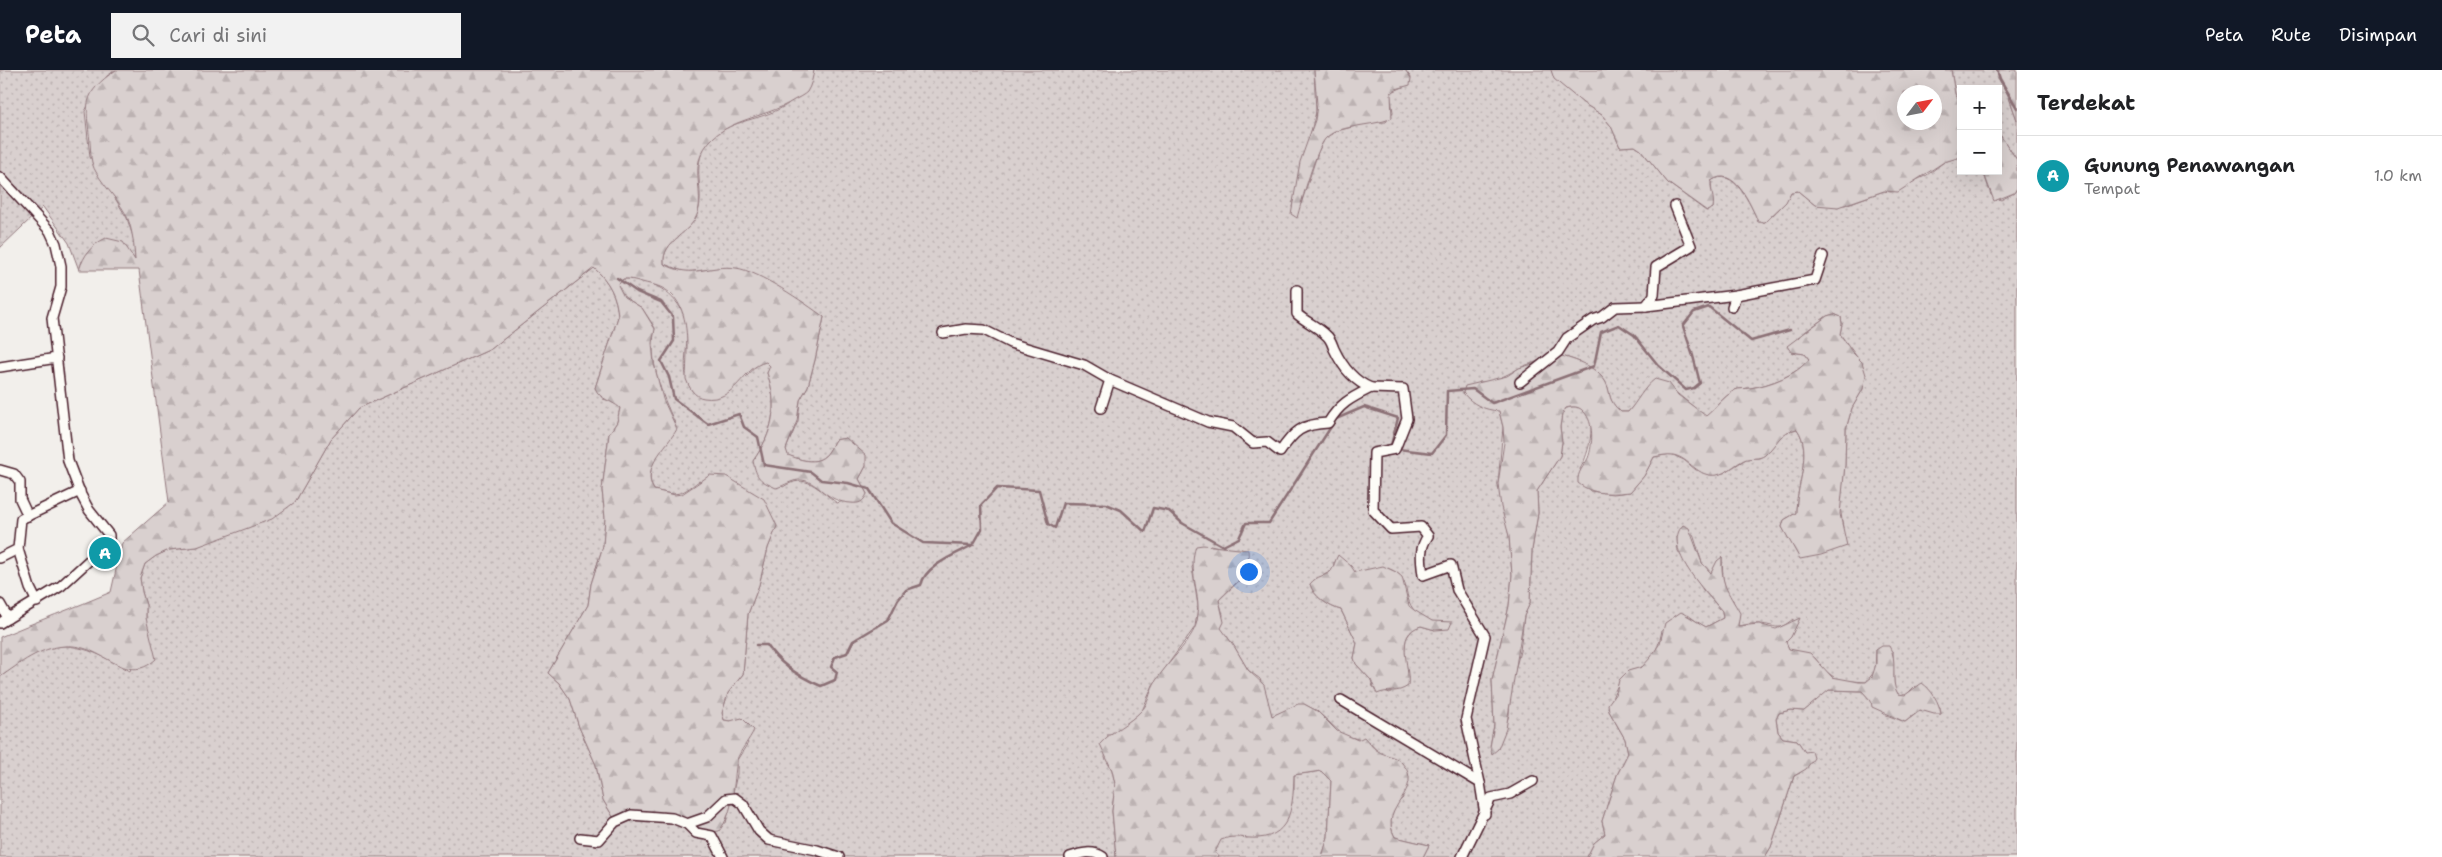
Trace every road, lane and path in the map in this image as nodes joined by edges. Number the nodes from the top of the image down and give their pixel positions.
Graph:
1 (0, 177) edge
2 (1675, 206) dead end
3 (1824, 256) dead end
4 (1297, 290) dead end
5 (1736, 294) junction
6 (1646, 306) junction
7 (1732, 307) dead end
8 (943, 333) dead end
9 (57, 358) junction
10 (0, 367) edge
11 (1110, 380) junction
12 (1520, 382) dead end
13 (1371, 388) junction
14 (1101, 408) dead end
15 (0, 470) edge
16 (80, 491) junction
17 (28, 516) junction
18 (18, 549) junction
19 (0, 558) edge
20 (38, 602) junction
21 (0, 604) edge
22 (4, 620) edge
23 (1341, 700) dead end
24 (1533, 781) dead end
25 (1480, 783) junction
26 (1485, 814) junction
27 (687, 824) junction
28 (580, 838) dead end
29 (834, 856) edge
30 (723, 857) edge
31 (1070, 857) edge
32 (1103, 857) edge
33 (1462, 857) edge

1 - 9 street
2 - 6 street
3 - 5 street
4 - 13 street
5 - 6 street
5 - 7 street
6 - 12 street
8 - 11 street
9 - 10 street
9 - 16 street
11 - 13 street
11 - 14 street
13 - 25 street
15 - 17 street
16 - 17 street
16 - 20 street
17 - 18 street
18 - 19 street
18 - 20 street
20 - 22 street
21 - 22 street
23 - 25 street
24 - 26 street
25 - 26 street
26 - 33 street
27 - 28 street
27 - 29 street
27 - 30 street
31 - 32 street

